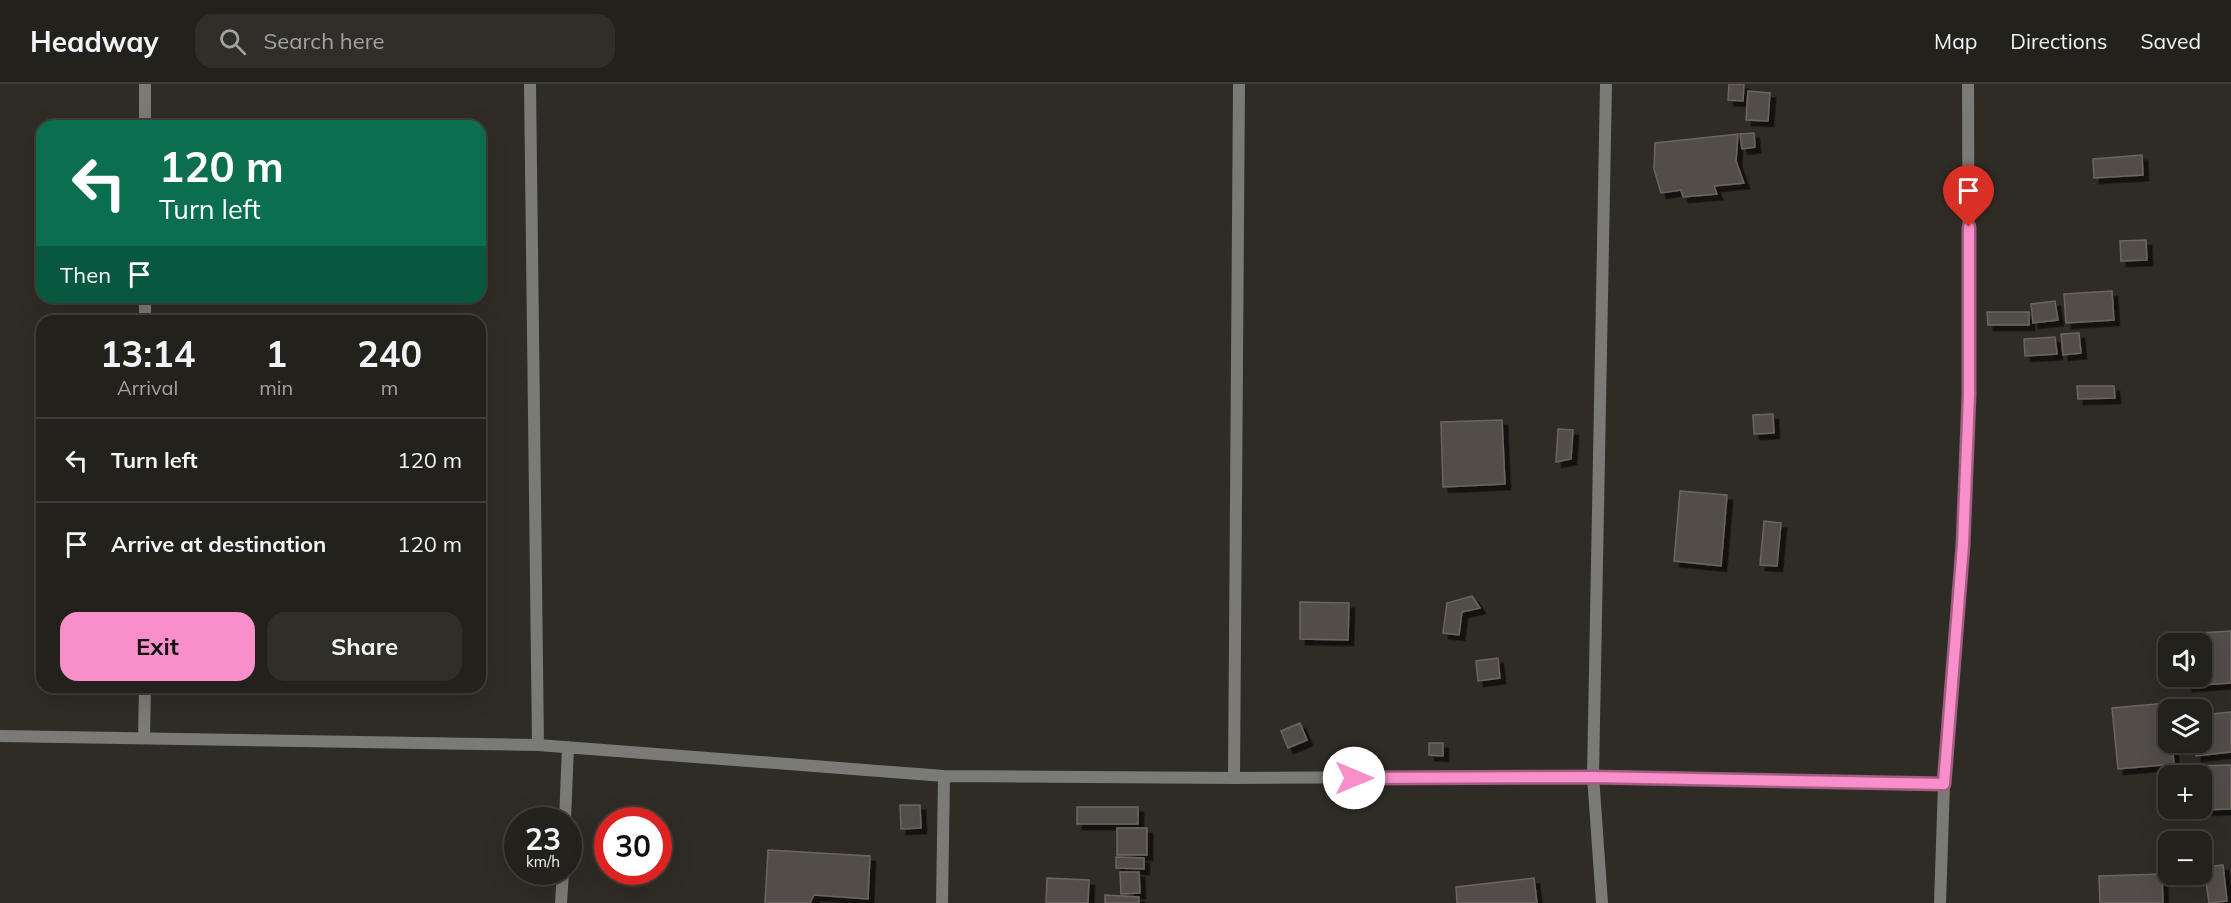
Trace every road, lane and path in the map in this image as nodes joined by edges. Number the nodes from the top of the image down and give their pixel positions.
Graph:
1 (145, 84) edge
2 (530, 84) edge
3 (1239, 84) edge
4 (1606, 84) edge
5 (1968, 84) edge
6 (145, 120) edge
7 (145, 693) edge
8 (0, 736) edge
9 (144, 738) junction
10 (538, 745) junction
11 (568, 747) junction
12 (944, 776) junction
13 (1593, 777) junction
14 (1234, 778) junction
15 (1944, 784) junction
16 (566, 807) edge
17 (562, 885) edge
18 (561, 903) edge
19 (942, 903) edge
20 (1602, 903) edge
21 (1940, 903) edge

1 - 6 street
2 - 10 street
3 - 14 street
4 - 13 street
5 - 15 street
7 - 9 street
8 - 9 street
9 - 10 street
10 - 11 street
11 - 12 street
11 - 16 street
12 - 14 street
12 - 19 street
13 - 14 street
13 - 15 street
13 - 20 street
15 - 21 street
17 - 18 street

